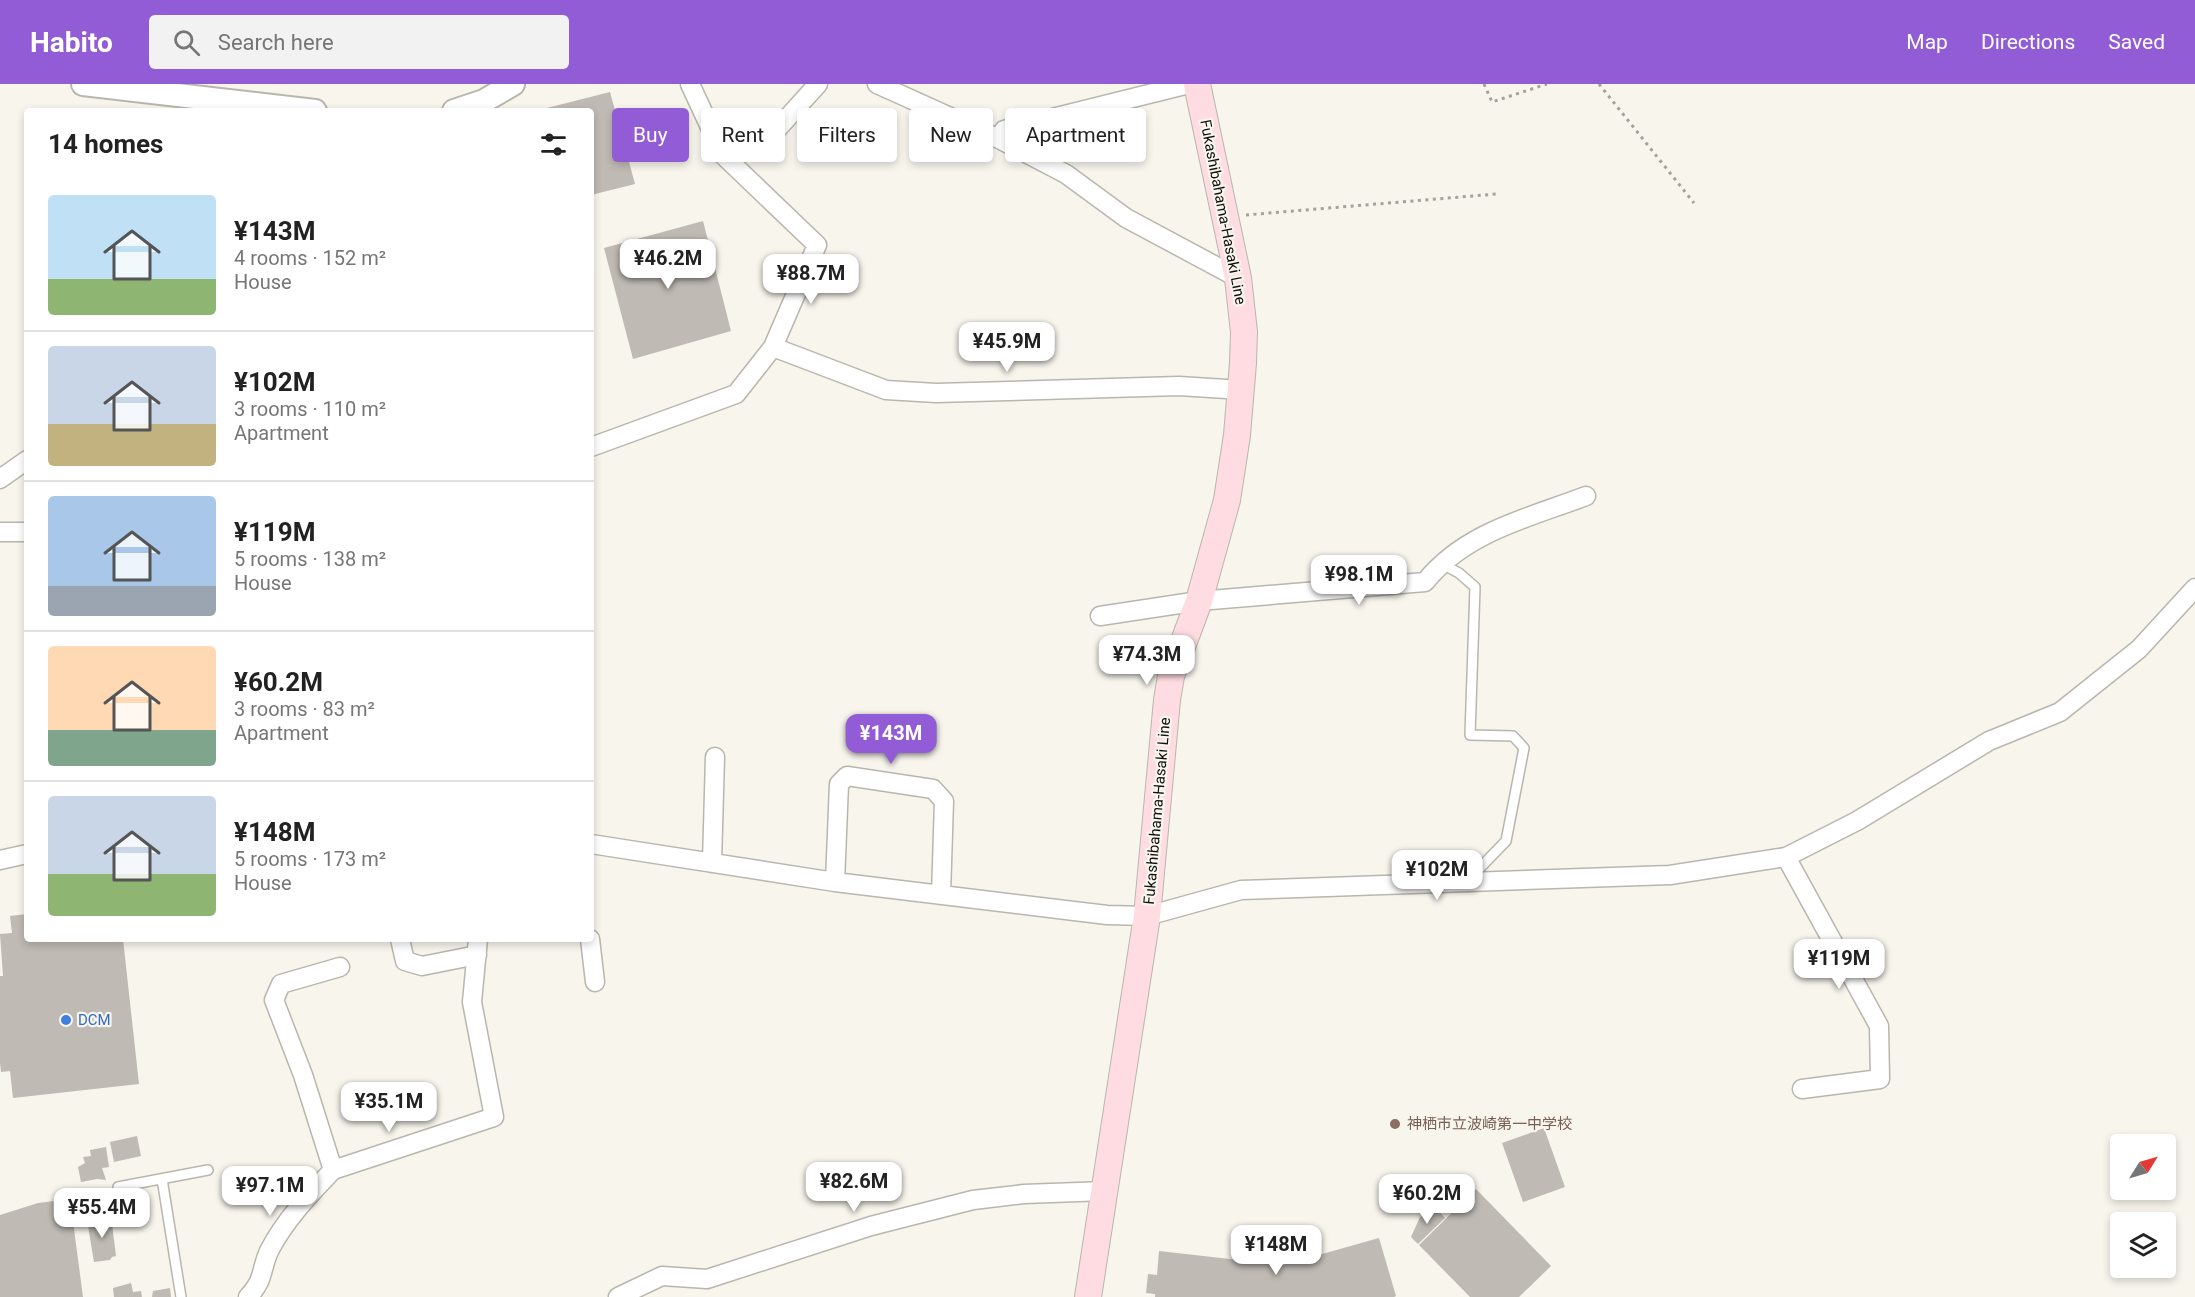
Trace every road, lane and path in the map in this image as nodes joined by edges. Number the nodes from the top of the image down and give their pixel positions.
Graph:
1 (83, 84) edge
2 (513, 84) edge
3 (690, 84) edge
4 (818, 84) edge
5 (877, 84) edge
6 (1190, 84) edge
7 (1197, 84) edge
8 (1484, 84) edge
9 (1547, 84) edge
10 (1599, 84) edge
11 (195, 105) edge
12 (249, 108) edge
13 (463, 108) edge
14 (701, 108) edge
15 (785, 121) edge
16 (999, 139) junction
17 (730, 162) edge
18 (1496, 194) dead end
19 (1694, 203) dead end
20 (1226, 216) junction
21 (1238, 278) junction
22 (773, 347) junction
23 (1242, 390) junction
24 (594, 446) edge
25 (24, 462) edge
26 (0, 478) edge
27 (1586, 496) dead end
28 (0, 532) edge
29 (24, 532) edge
30 (1440, 563) junction
31 (2195, 588) edge
32 (1199, 601) junction
33 (1100, 616) dead end
34 (715, 758) dead end
35 (594, 844) edge
36 (24, 855) edge
37 (1786, 857) junction
38 (0, 860) edge
39 (712, 863) junction
40 (835, 882) junction
41 (1471, 882) junction
42 (941, 895) junction
43 (1147, 916) junction
44 (401, 942) edge
45 (590, 942) edge
46 (477, 947) edge
47 (340, 967) dead end
48 (595, 982) dead end
49 (1802, 1089) dead end
50 (208, 1170) dead end
51 (333, 1170) junction
52 (162, 1179) junction
53 (118, 1187) dead end
54 (1106, 1191) junction
55 (181, 1297) edge
56 (248, 1297) edge
57 (618, 1297) edge
58 (1088, 1297) edge

1 - 11 street
2 - 13 street
3 - 14 street
4 - 15 street
5 - 16 street
6 - 16 street
7 - 20 main road, Fukashibahama-Hasaki Line
8 - 9 path
10 - 19 path
11 - 12 street
16 - 21 street
17 - 22 street
18 - 20 path
20 - 21 main road, Fukashibahama-Hasaki Line
21 - 23 main road, Fukashibahama-Hasaki Line
22 - 23 street
22 - 24 street
23 - 32 main road, Fukashibahama-Hasaki Line
25 - 26 street
27 - 30 street
28 - 29 street
30 - 32 street
30 - 41 lane
31 - 37 street
32 - 33 street
32 - 43 main road, Fukashibahama-Hasaki Line
34 - 39 street
35 - 39 street
36 - 38 street
37 - 41 street
37 - 49 street
39 - 40 street
40 - 42 street
40 - 42 street
41 - 43 street
42 - 43 street
43 - 54 main road, Fukashibahama-Hasaki Line
44 - 46 street
45 - 48 street
46 - 51 street
47 - 51 street
50 - 52 lane
51 - 56 street
52 - 53 lane
52 - 55 lane
54 - 57 street
54 - 58 main road, Fukashibahama-Hasaki Line

